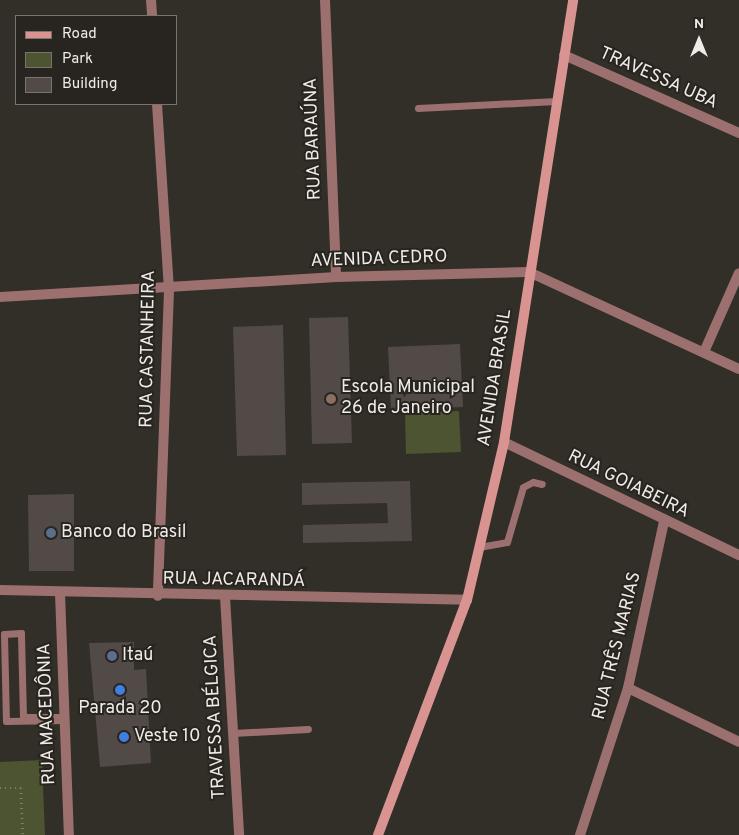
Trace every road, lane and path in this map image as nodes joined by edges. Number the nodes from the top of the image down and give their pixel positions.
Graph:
1 (151, 0) edge
2 (325, 0) edge
3 (573, 0) edge
4 (152, 15) edge
5 (564, 55) junction
6 (556, 101) junction
7 (157, 105) edge
8 (418, 108) dead end
9 (739, 133) edge
10 (529, 272) junction
11 (739, 273) edge
12 (336, 277) junction
13 (169, 290) junction
14 (0, 297) edge
15 (704, 352) junction
16 (739, 369) edge
17 (504, 442) junction
18 (542, 484) dead end
19 (664, 521) junction
20 (479, 547) junction
21 (739, 556) edge
22 (0, 590) edge
23 (60, 592) junction
24 (158, 596) junction
25 (225, 597) junction
26 (467, 600) junction
27 (628, 688) junction
28 (65, 718) junction
29 (308, 729) dead end
30 (233, 733) junction
31 (739, 742) edge
32 (0, 788) edge
33 (23, 835) edge
34 (70, 835) edge
35 (239, 835) edge
36 (378, 835) edge
37 (580, 835) edge

1 - 4 street
2 - 12 street, RUA BARAÚNA
3 - 5 main road, AVENIDA BRASIL
5 - 6 main road, AVENIDA BRASIL
5 - 9 street, TRAVESSA UBA
6 - 8 lane
6 - 10 main road, AVENIDA BRASIL
7 - 13 street, RUA CASTANHEIRA
10 - 12 street, AVENIDA CEDRO
10 - 15 street, AVENIDA CEDRO
10 - 17 main road, AVENIDA BRASIL
11 - 15 street
12 - 13 street, AVENIDA CEDRO
13 - 14 street, AVENIDA CEDRO
13 - 24 street, RUA CASTANHEIRA
15 - 16 street, AVENIDA CEDRO
17 - 19 street, RUA GOIABEIRA
17 - 20 main road, AVENIDA BRASIL
18 - 20 lane
19 - 21 street, RUA GOIABEIRA
19 - 27 street, RUA TRÊS MARIAS
20 - 26 main road, AVENIDA BRASIL
22 - 23 street, RUA JACARANDÁ
23 - 24 street, RUA JACARANDÁ
23 - 28 street, RUA MACEDÔNIA
24 - 25 street, RUA JACARANDÁ
25 - 26 street, RUA JACARANDÁ
25 - 30 street, TRAVESSA BÉLGICA
26 - 36 main road, AVENIDA BRASIL
27 - 31 street
27 - 37 street, RUA TRÊS MARIAS
28 - 28 lane
28 - 34 street, RUA MACEDÔNIA
29 - 30 lane
30 - 35 street, TRAVESSA BÉLGICA
32 - 33 path

